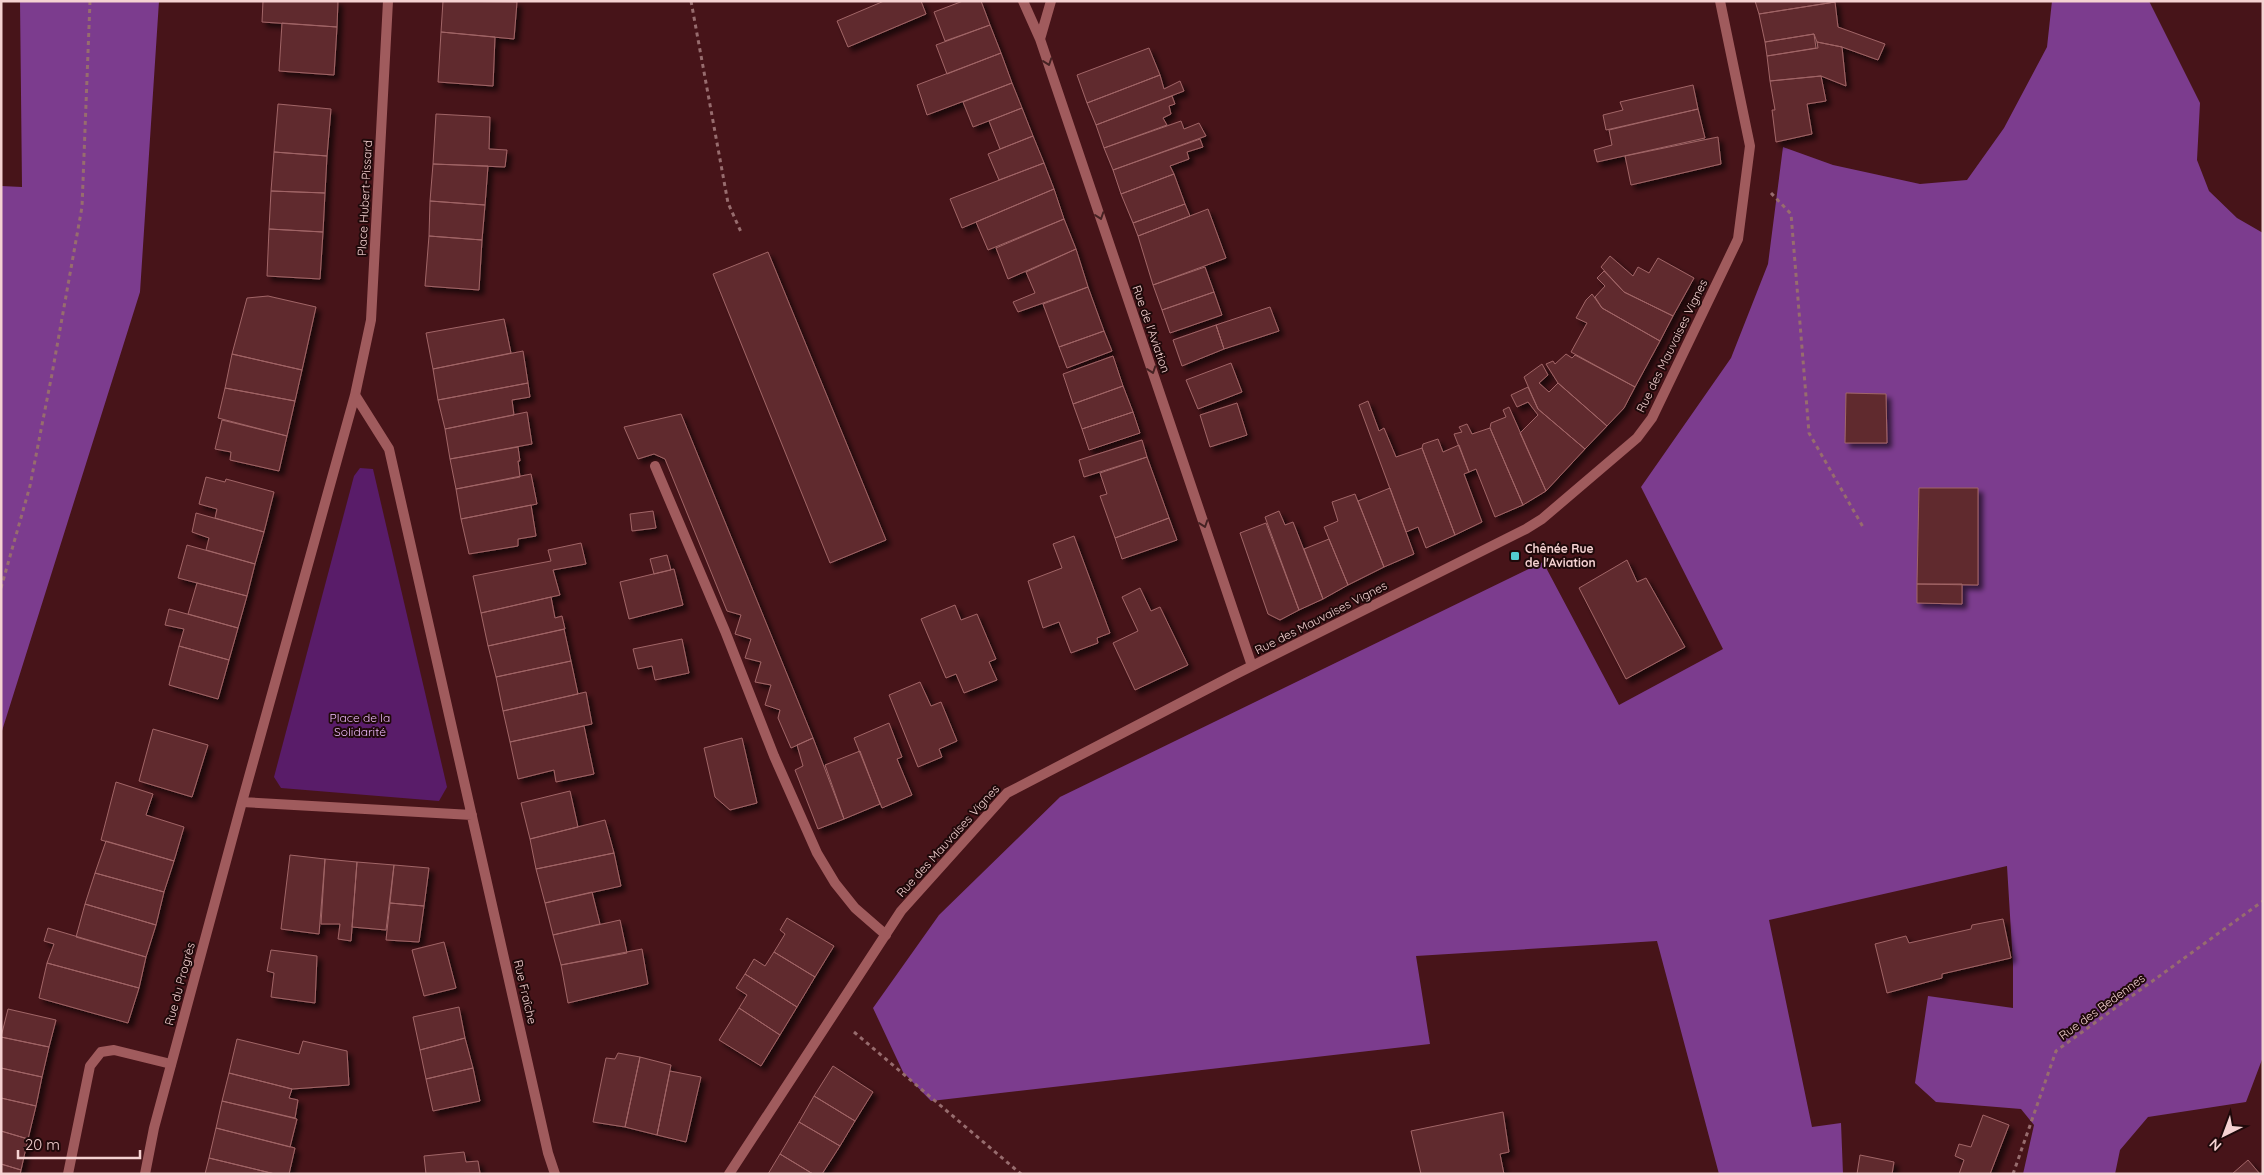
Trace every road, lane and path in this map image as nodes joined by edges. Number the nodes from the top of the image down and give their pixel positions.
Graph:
1 (90, 1) edge
2 (388, 1) edge
3 (691, 1) edge
4 (1022, 1) edge
5 (1051, 1) edge
6 (1720, 1) edge
7 (1040, 39) junction
8 (1747, 169) junction
9 (741, 232) dead end
10 (355, 394) junction
11 (655, 466) dead end
12 (1863, 527) dead end
13 (1, 588) edge
14 (1252, 666) junction
15 (242, 802) junction
16 (472, 815) junction
17 (2263, 901) edge
18 (886, 935) junction
19 (833, 1015) junction
20 (172, 1064) junction
21 (68, 1174) edge
22 (145, 1174) edge
23 (555, 1174) edge
24 (729, 1174) edge
25 (1021, 1174) edge
26 (2013, 1174) edge

1 - 13 path
2 - 10 street, Place Hubert-Pissard
3 - 9 path
4 - 7 street, Rue de l'Aviation
5 - 7 street
6 - 8 street, Rue des Mauvaises Vignes
7 -> 14 street, Rue de l'Aviation
8 - 12 path
8 - 14 street, Rue des Mauvaises Vignes
10 - 15 street
10 - 16 street
11 - 18 street
14 - 18 street, Rue des Mauvaises Vignes
15 - 16 street
15 - 20 street, Rue du Progrès
16 - 23 street, Rue Fraîche
17 - 26 path, Rue des Bedennes
18 - 19 street, Rue des Mauvaises Vignes
19 - 24 street, Rue des Mauvaises Vignes
19 - 25 path
20 - 21 street
20 - 22 street, Rue du Progrès

